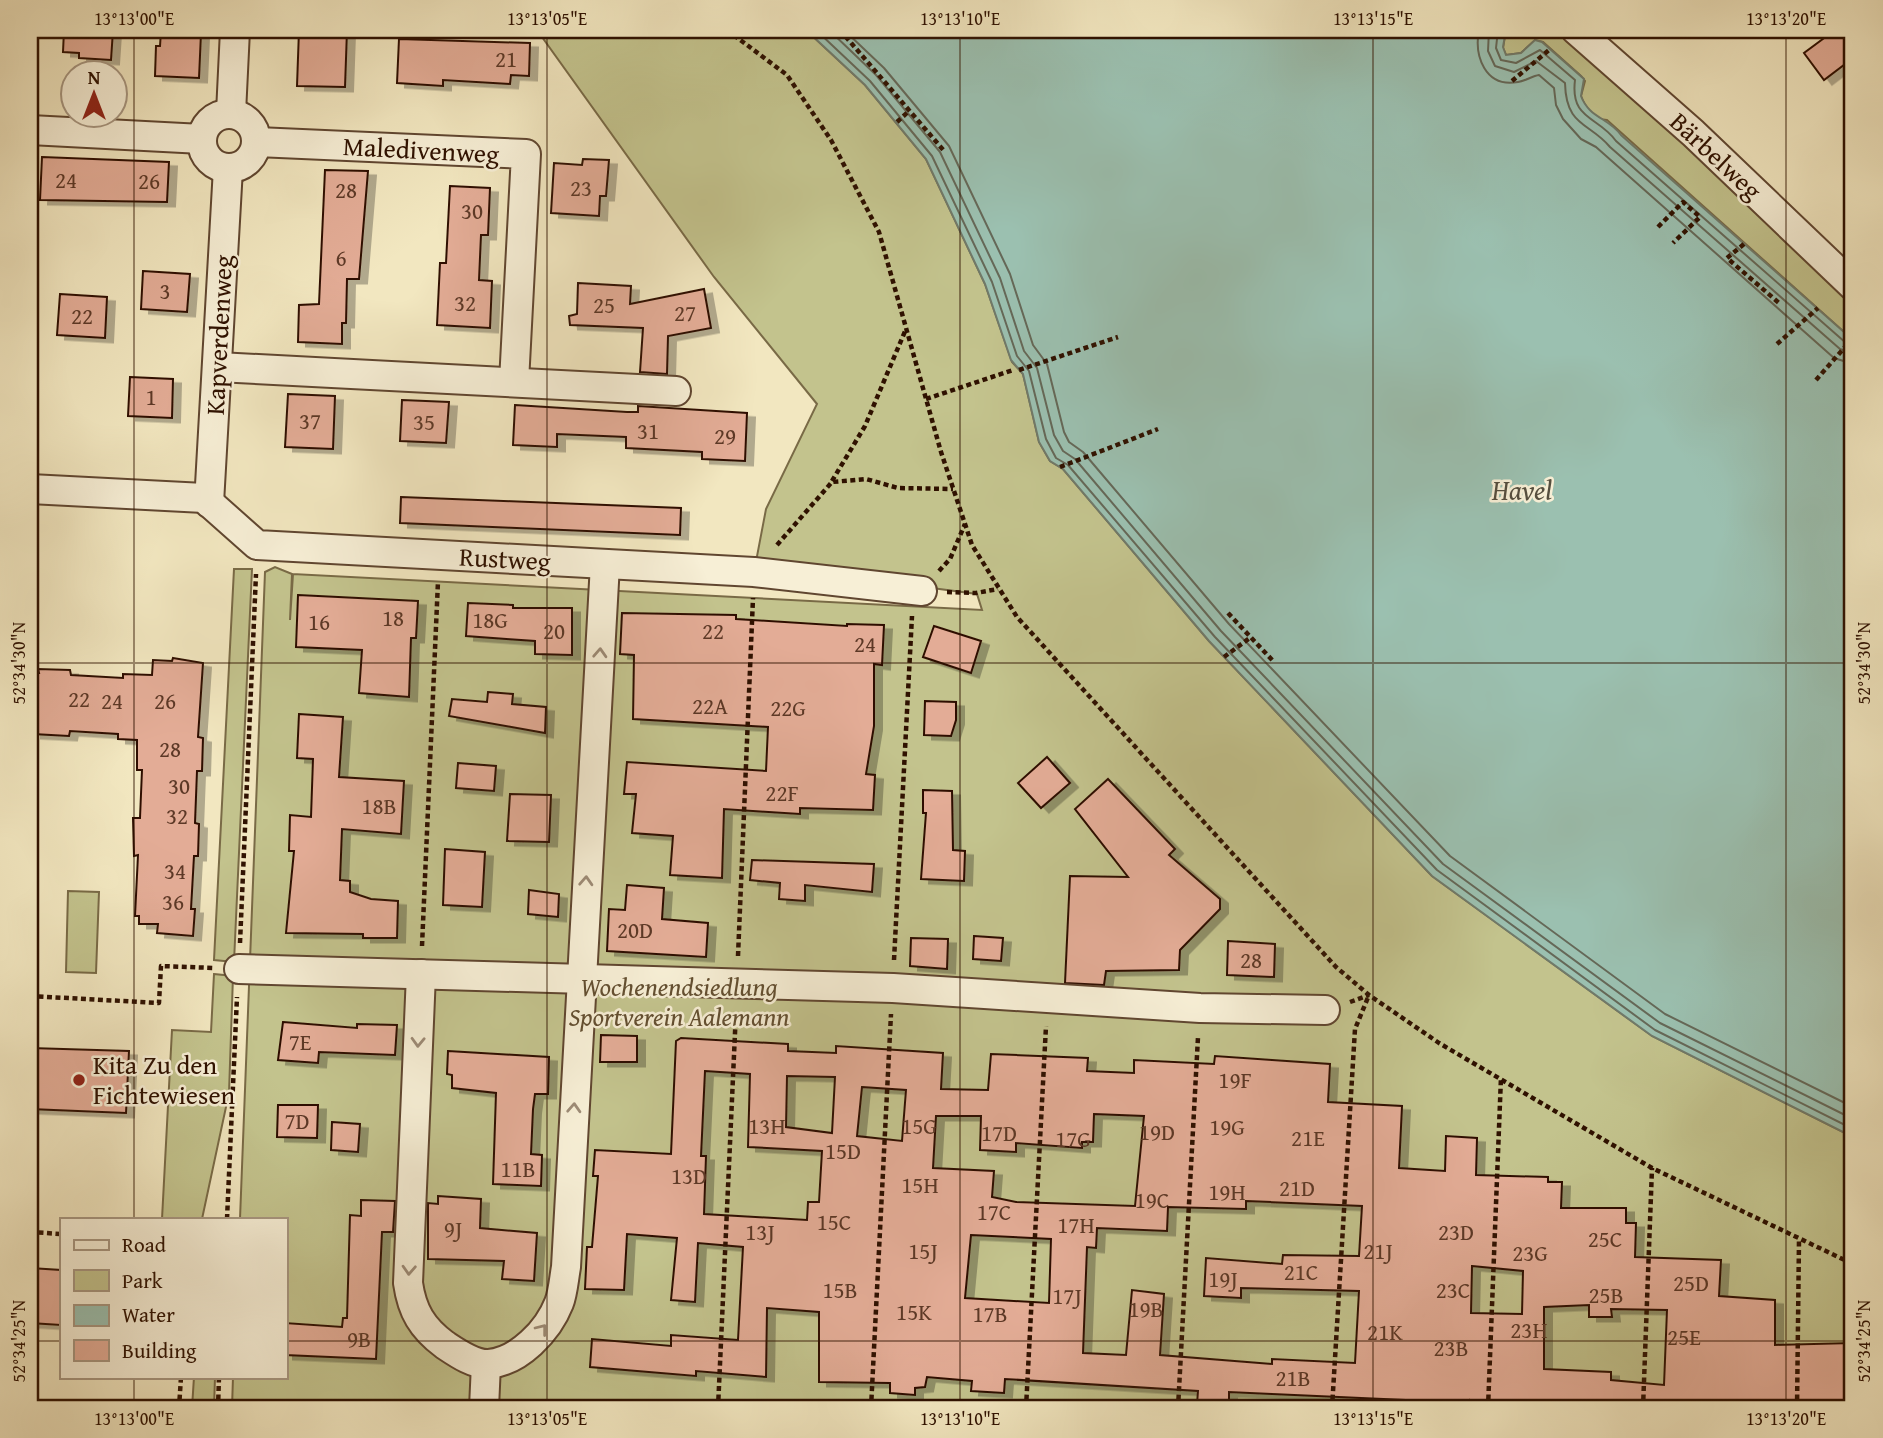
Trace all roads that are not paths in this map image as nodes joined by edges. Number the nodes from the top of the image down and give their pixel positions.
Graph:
1 (235, 30) edge
2 (1576, 30) edge
3 (230, 113) junction
4 (30, 130) edge
5 (202, 139) junction
6 (257, 142) junction
7 (228, 168) junction
8 (1853, 286) edge
9 (218, 367) junction
10 (514, 382) junction
11 (676, 391) dead end
12 (30, 489) edge
13 (209, 503) junction
14 (605, 564) junction
15 (918, 591) road end
16 (239, 969) road end
17 (421, 974) junction
18 (581, 979) junction
19 (1325, 1010) dead end
20 (486, 1364) junction
21 (484, 1408) edge

1 - 3 street
2 - 8 street, Bärbelweg
3 - 5 street
3 - 6 street
4 - 5 street
5 - 7 street
6 - 7 street
6 - 10 street, Maledivenweg
7 - 9 street, Kapverdenweg
9 - 10 street
9 - 13 street, Kapverdenweg
10 - 11 street
12 - 13 street
13 - 14 street, Rustweg
14 - 15 street, Rustweg
18 -> 14 street
16 - 17 street
17 - 18 street
17 -> 20 street
18 - 19 street
20 -> 18 street
20 - 21 street

